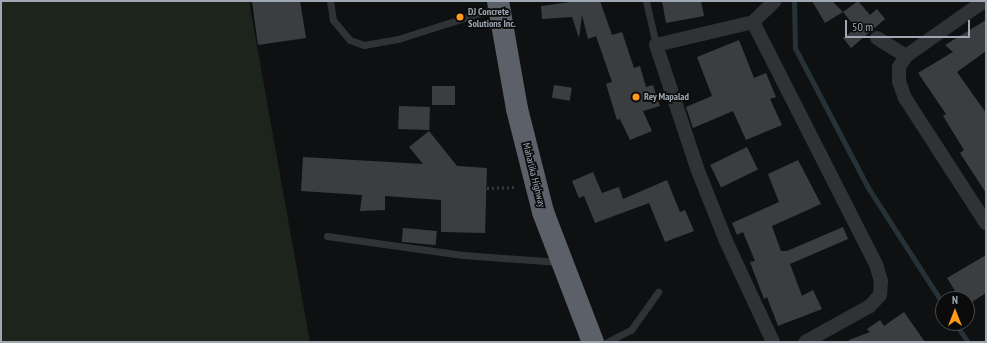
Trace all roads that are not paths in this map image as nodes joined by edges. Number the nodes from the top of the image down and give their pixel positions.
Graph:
1 (330, 1) edge
2 (646, 1) edge
3 (775, 1) edge
4 (980, 2) edge
5 (499, 4) edge
6 (753, 22) junction
7 (877, 38) dead end
8 (656, 45) junction
9 (906, 56) junction
10 (986, 223) edge
11 (327, 236) dead end
12 (562, 262) junction
13 (658, 292) dead end
14 (593, 342) edge
15 (607, 342) edge
16 (773, 342) edge
17 (805, 342) edge

1 - 5 lane
2 - 8 lane
3 - 6 street
4 - 9 street
5 - 12 highway, Maharlika Highway
6 - 8 street
6 - 17 street
7 - 9 street
8 - 16 street
9 - 10 street
11 - 12 lane
12 - 14 highway, Maharlika Highway
13 - 15 lane

